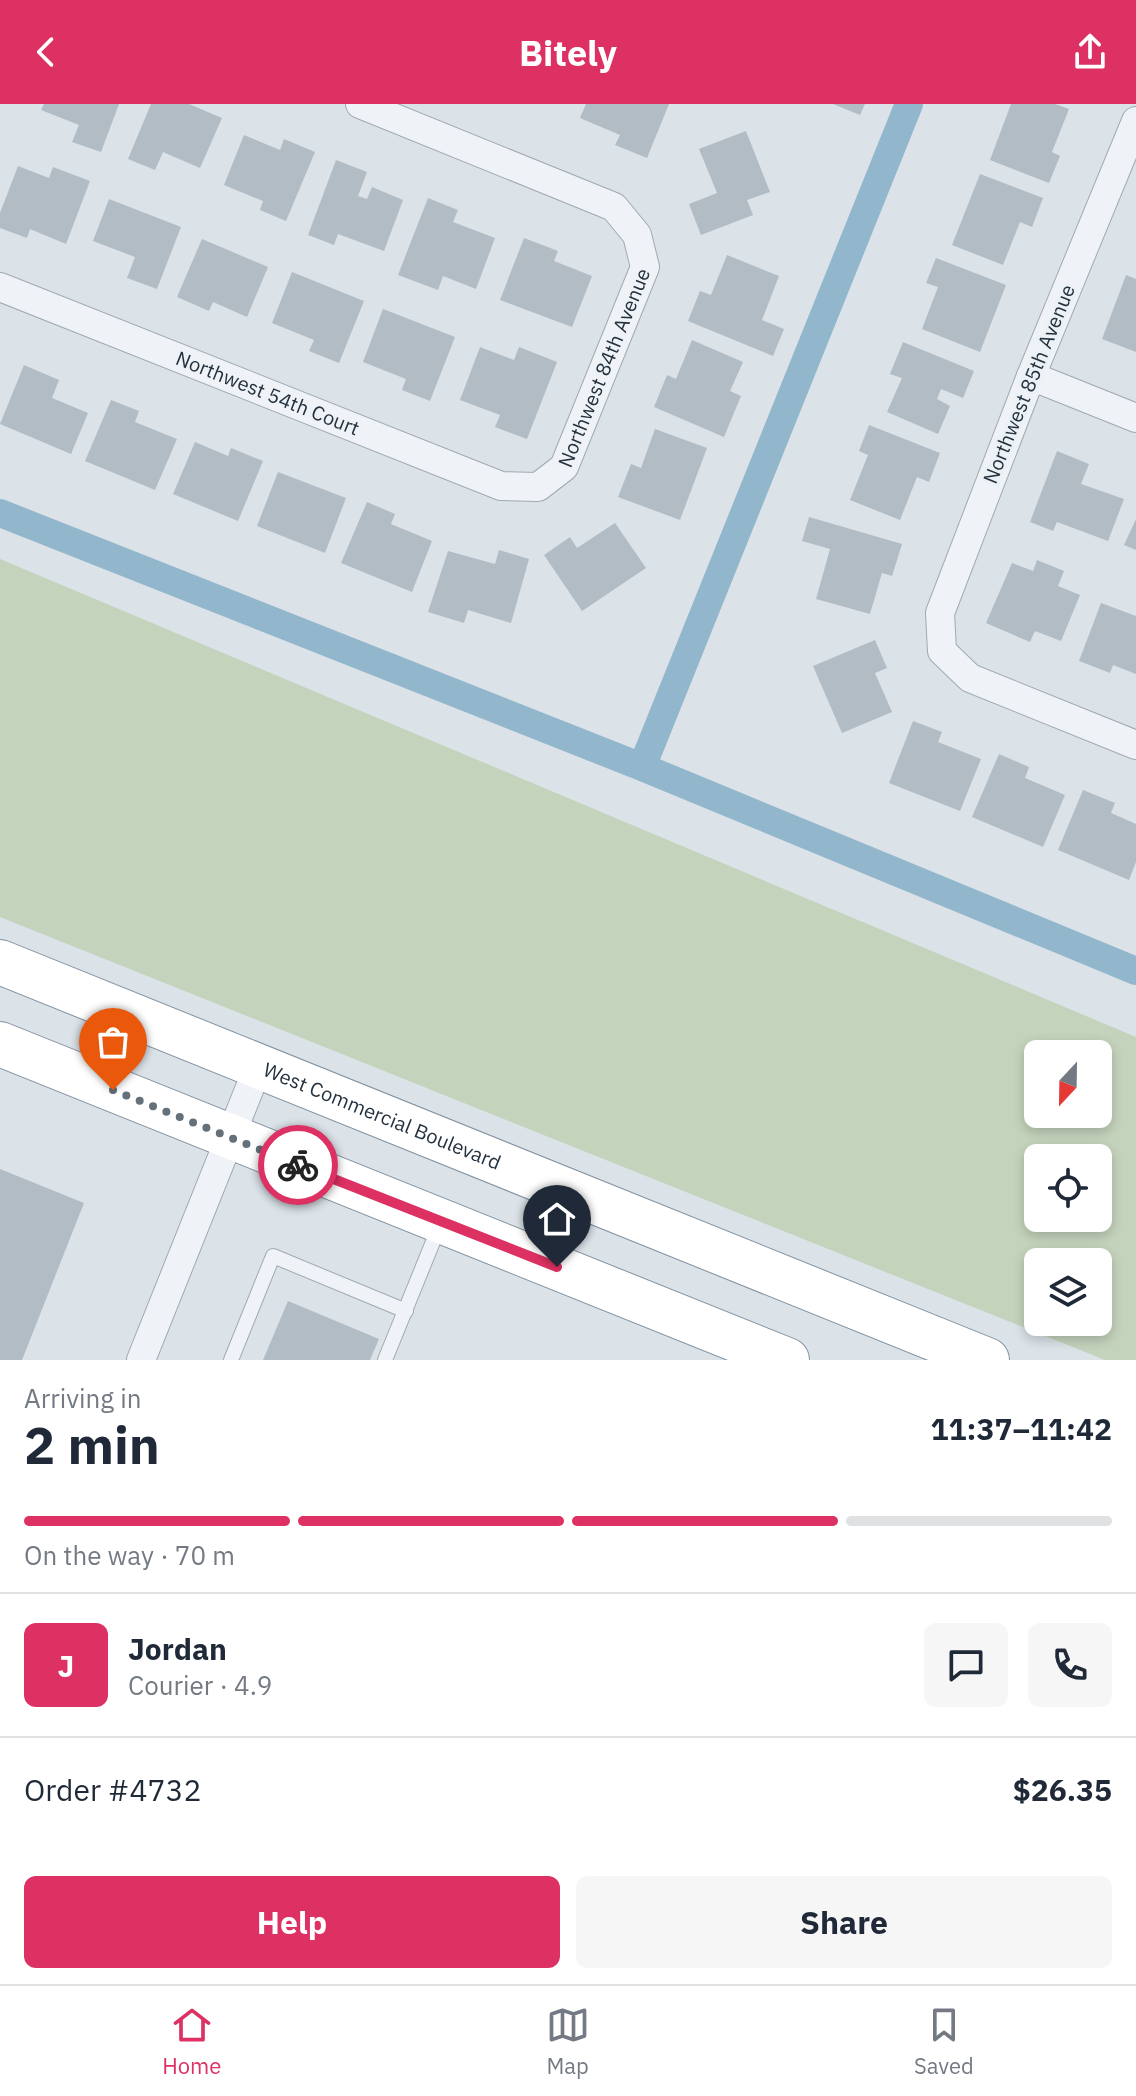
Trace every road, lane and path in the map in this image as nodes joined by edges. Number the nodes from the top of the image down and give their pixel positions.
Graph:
1 (360, 104) edge
2 (1136, 121) edge
3 (0, 287) edge
4 (1031, 376) junction
5 (1136, 418) edge
6 (538, 487) joint
7 (1136, 745) edge
8 (0, 962) edge
9 (0, 1044) edge
10 (259, 1065) junction
11 (229, 1138) junction
12 (442, 1221) junction
13 (406, 1311) junction
14 (141, 1360) edge
15 (231, 1360) edge
16 (385, 1360) edge
17 (787, 1360) edge
18 (987, 1360) edge

1 - 6 street, Northwest 84th Avenue
2 - 4 street, Northwest 85th Avenue
3 - 6 street, Northwest 54th Court
4 - 5 street
4 - 7 street, Northwest 85th Avenue
8 - 10 highway, West Commercial Boulevard
9 - 11 highway
10 - 11 street
10 - 18 highway, West Commercial Boulevard
11 - 12 highway
11 - 14 street
12 - 13 lane
12 - 17 highway
13 - 15 lane
13 - 16 lane

